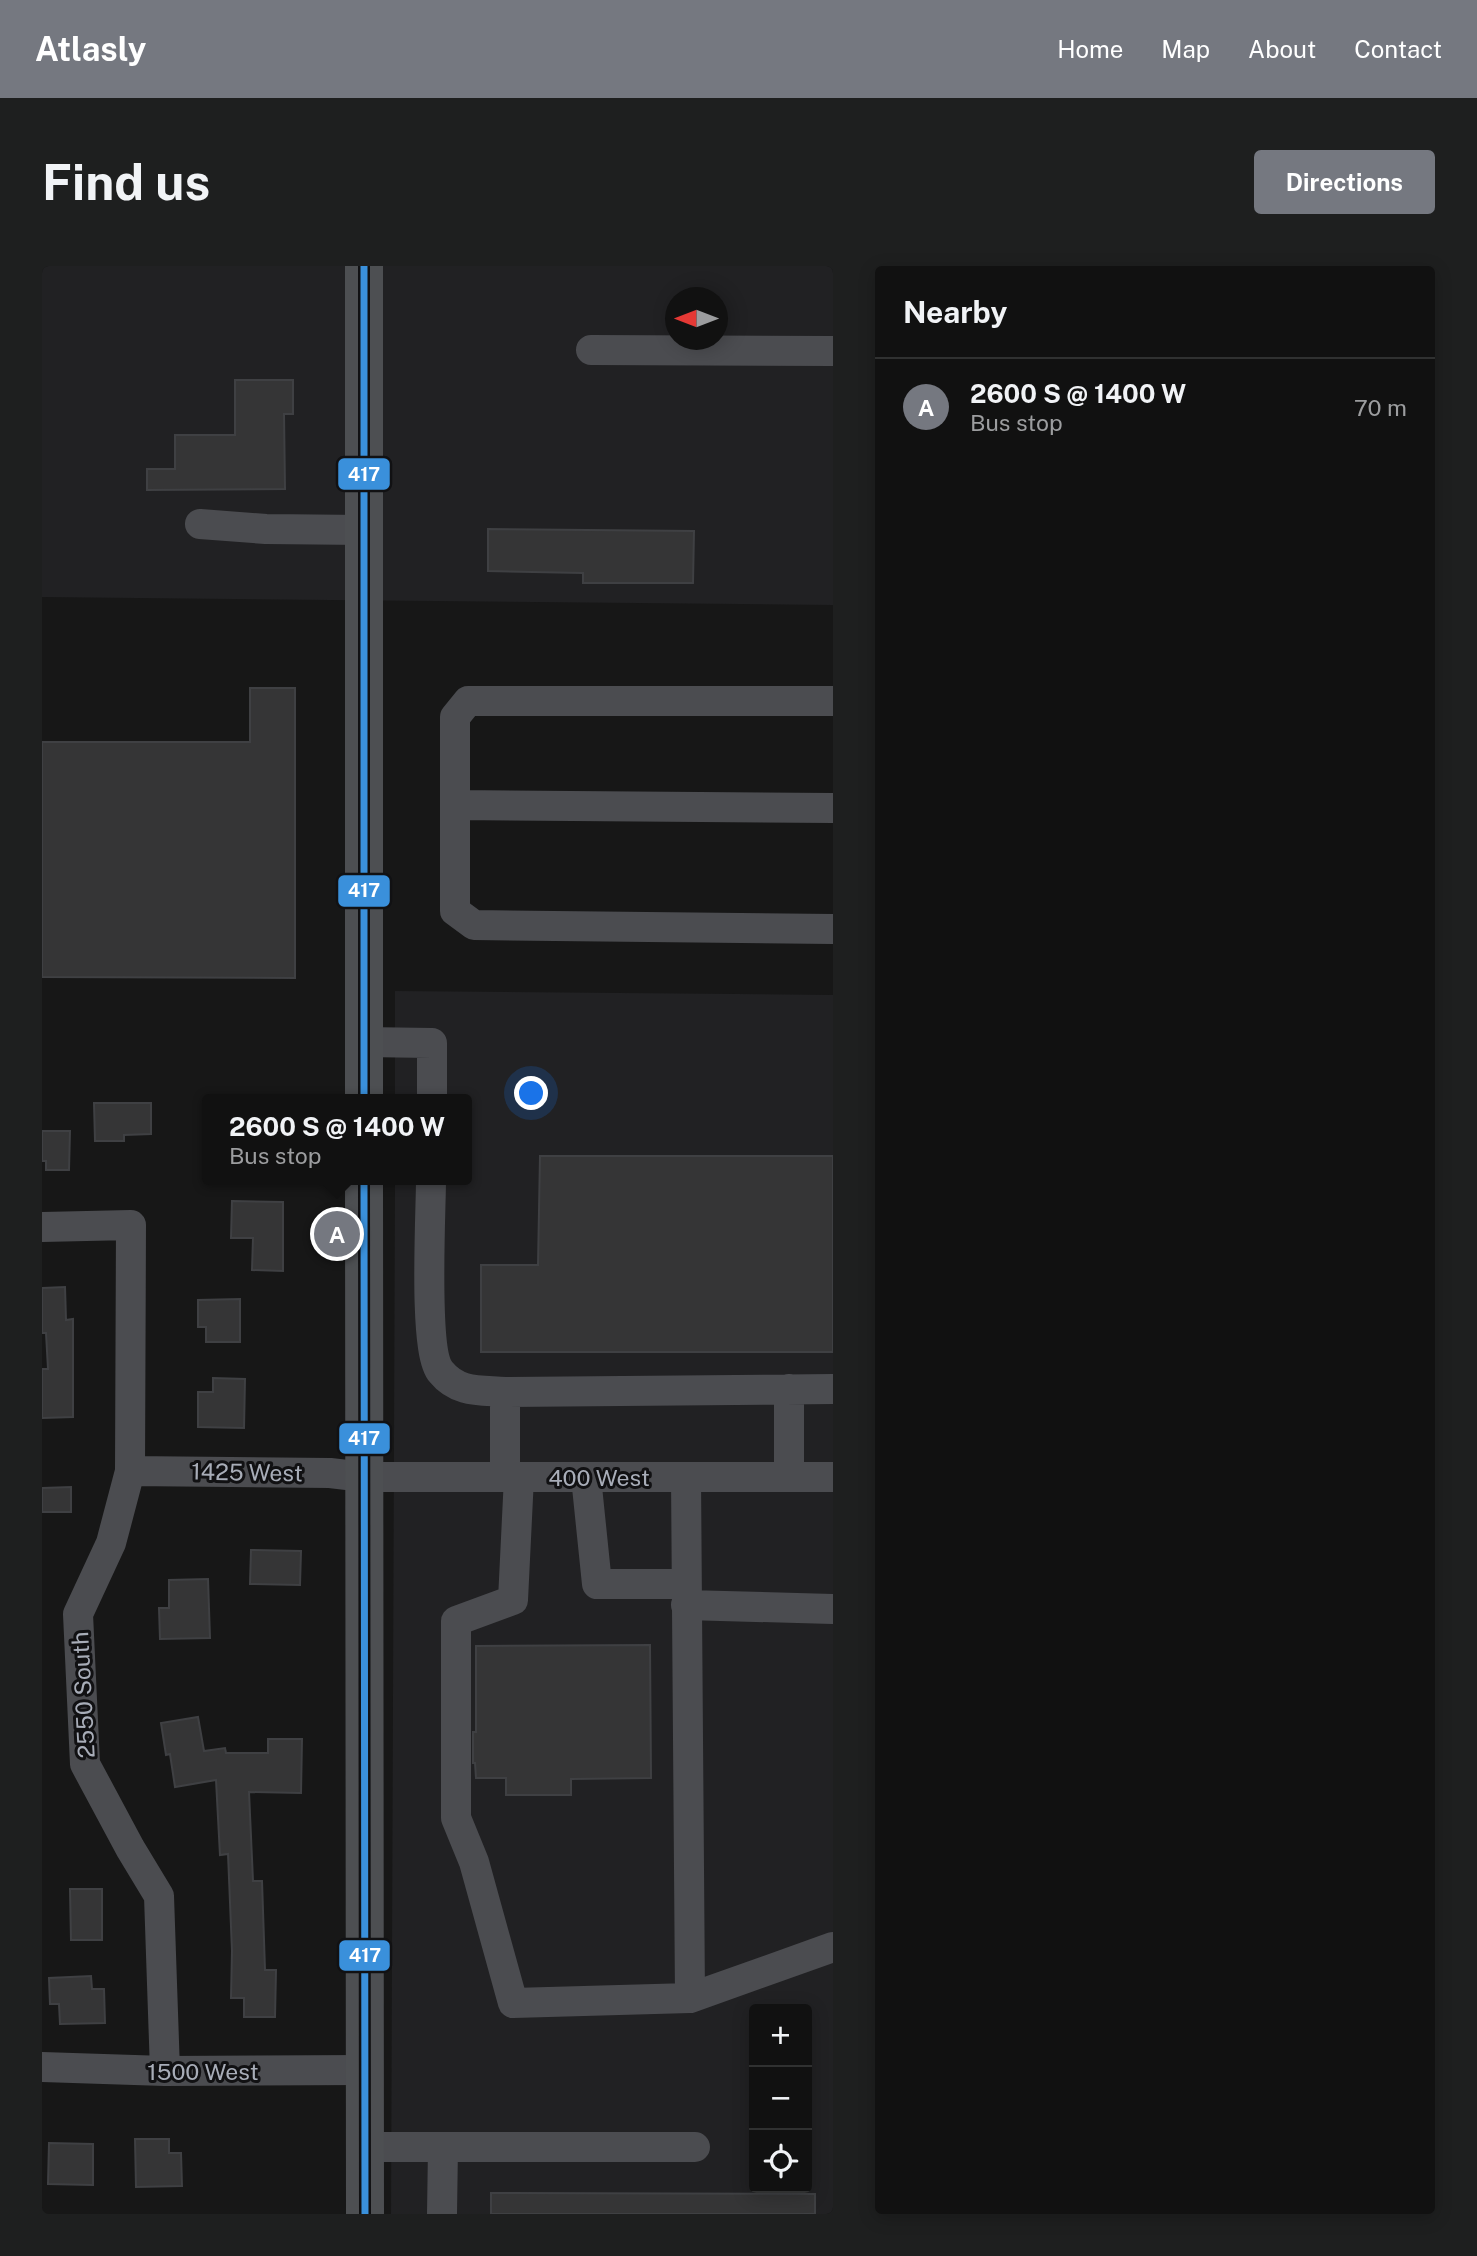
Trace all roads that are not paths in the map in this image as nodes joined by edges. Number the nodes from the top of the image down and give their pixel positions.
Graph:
1 (364, 266) edge
2 (591, 350) dead end
3 (833, 351) edge
4 (200, 524) dead end
5 (364, 530) junction
6 (833, 701) edge
7 (455, 806) junction
8 (833, 808) edge
9 (833, 929) edge
10 (365, 1042) junction
11 (365, 1094) edge
12 (432, 1094) edge
13 (365, 1185) edge
14 (431, 1185) edge
15 (42, 1227) edge
16 (789, 1389) junction
17 (833, 1389) edge
18 (505, 1392) junction
19 (130, 1471) junction
20 (365, 1476) junction
21 (512, 1477) junction
22 (586, 1477) junction
23 (686, 1477) junction
24 (789, 1477) junction
25 (833, 1477) edge
26 (686, 1595) junction
27 (833, 1609) edge
28 (833, 1947) edge
29 (690, 1998) junction
30 (42, 2067) edge
31 (365, 2070) junction
32 (165, 2071) junction
33 (365, 2147) junction
34 (443, 2147) junction
35 (695, 2147) dead end
36 (365, 2214) edge
37 (442, 2214) edge

1 - 5 main road
2 - 3 street
4 - 5 street
5 - 10 main road
6 - 7 street
7 - 8 street
7 - 9 street
10 - 11 main road
10 - 12 street
13 - 20 main road
14 - 18 street
15 - 19 street, 2550 South
16 - 17 street
16 - 18 street
16 - 24 street
18 - 21 street
19 - 20 street, 1425 West
19 - 32 street, 2550 South
20 - 21 street, 400 West
20 - 31 main road
21 - 22 street, 400 West
21 - 29 street
22 - 23 street, 400 West
22 - 26 street
23 - 24 street, 400 West
23 - 26 street
24 - 25 street, 400 West
26 - 27 street
26 - 29 street
28 - 29 street
30 - 32 street, 1500 West
31 - 32 street, 1500 West
31 - 33 main road
33 - 34 street
33 - 36 main road
34 - 35 street
34 - 37 street

